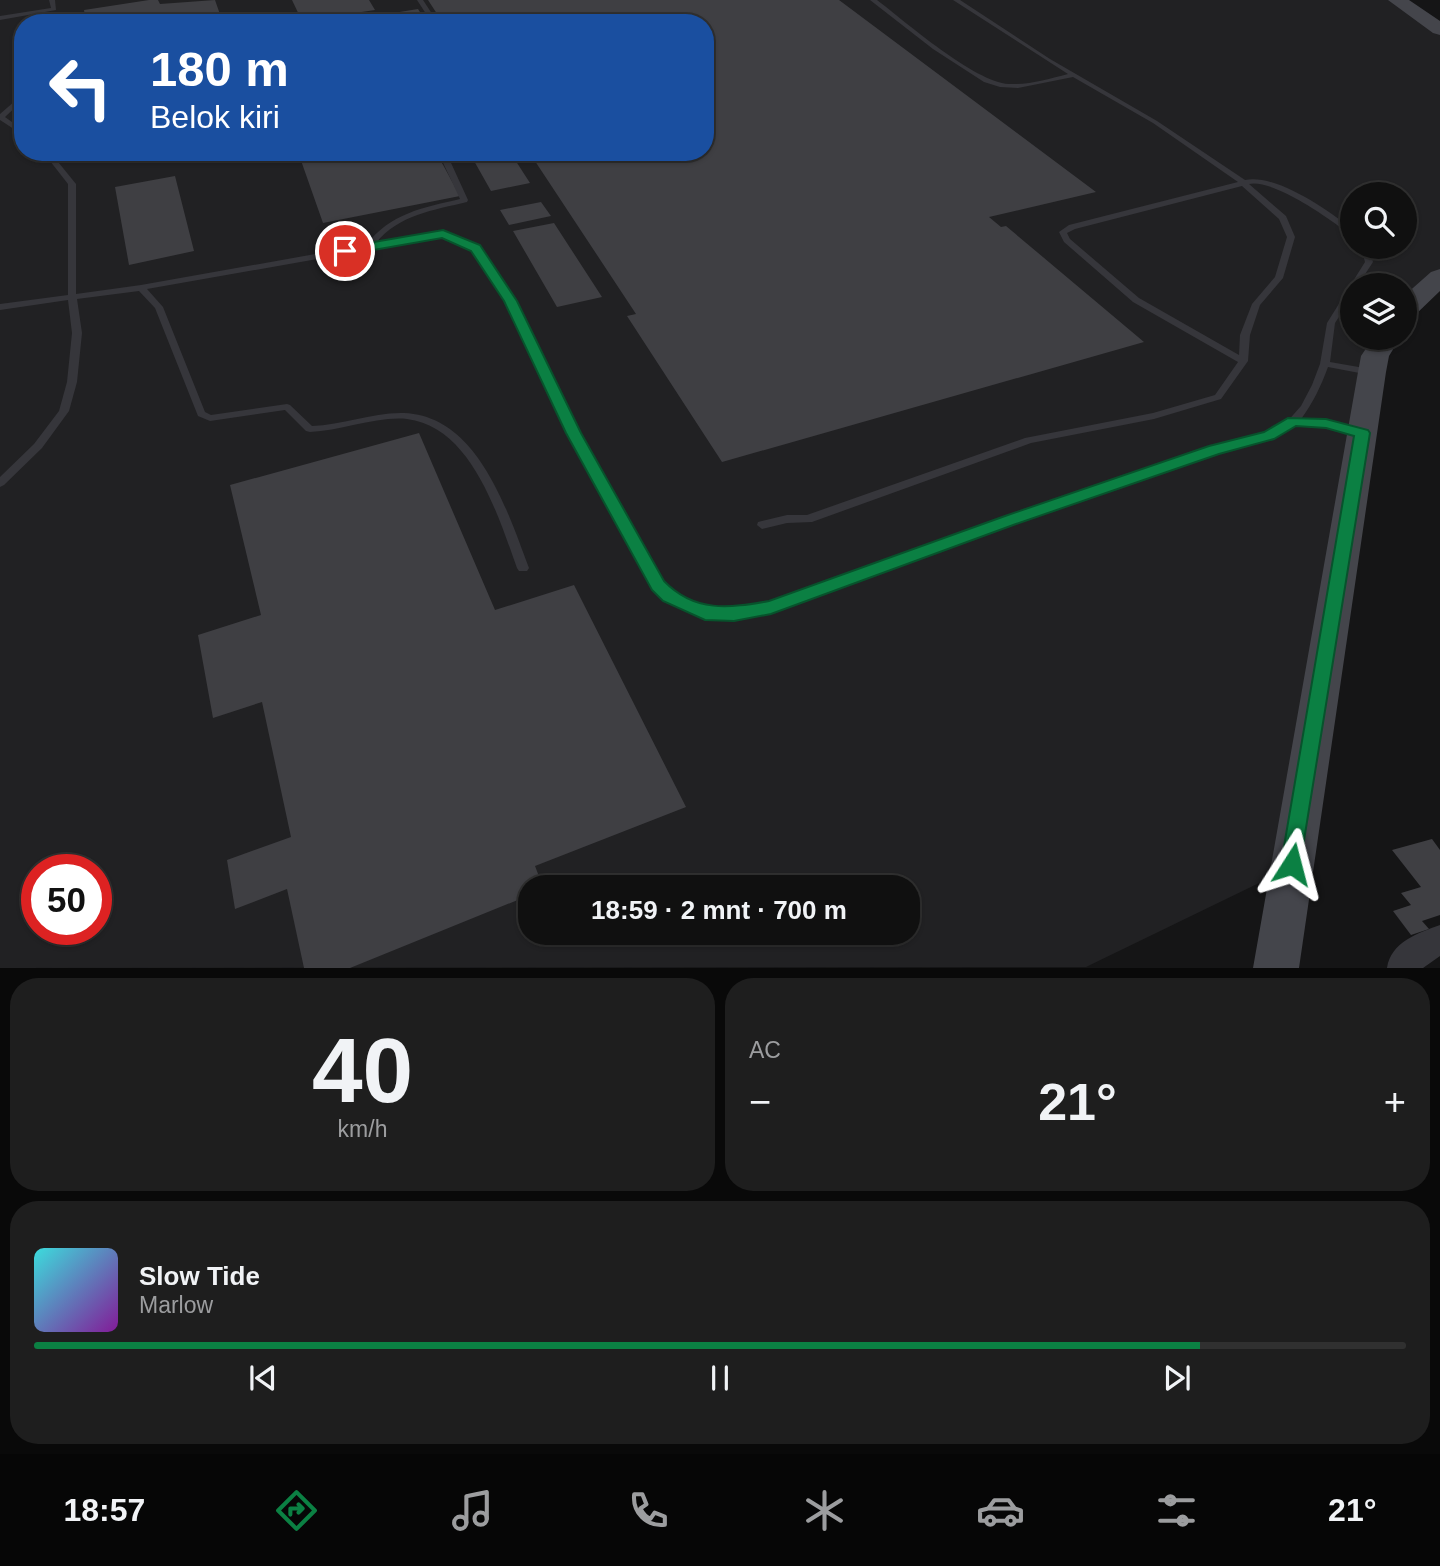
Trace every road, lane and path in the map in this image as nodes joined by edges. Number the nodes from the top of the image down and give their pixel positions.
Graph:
1 (52, 0) edge
2 (873, 0) edge
3 (956, 0) edge
4 (1396, 0) edge
5 (54, 9) junction
6 (24, 14) edge
7 (54, 14) edge
8 (1440, 29) edge
9 (1075, 75) junction
10 (14, 105) edge
11 (1, 117) edge
12 (53, 161) edge
13 (446, 161) edge
14 (1243, 182) junction
15 (1340, 224) edge
16 (370, 246) junction
17 (1440, 277) edge
18 (141, 288) junction
19 (72, 297) junction
20 (1417, 299) edge
21 (0, 307) edge
22 (1340, 309) edge
23 (1379, 350) edge
24 (1243, 361) junction
25 (1325, 364) junction
26 (1372, 372) junction
27 (1293, 421) junction
28 (1362, 433) junction
29 (0, 483) edge
30 (762, 525) dead end
31 (523, 568) dead end
32 (1440, 940) edge
33 (1276, 968) edge
34 (1403, 968) edge

1 - 5 lane
2 - 9 lane
3 - 9 lane
4 - 8 main road
5 - 6 lane
5 - 7 lane
9 - 14 lane
10 - 11 lane
12 - 19 lane
13 - 16 lane
14 - 15 lane
14 - 24 lane
14 - 24 lane
16 - 18 lane
16 - 27 lane
17 - 20 main road
18 - 19 lane
18 - 31 lane
19 - 21 lane
19 - 29 lane
22 - 25 lane
23 - 26 main road
24 - 30 lane
25 - 26 lane
25 - 27 lane
26 - 28 main road
27 - 28 lane
28 - 33 main road
32 - 34 street

